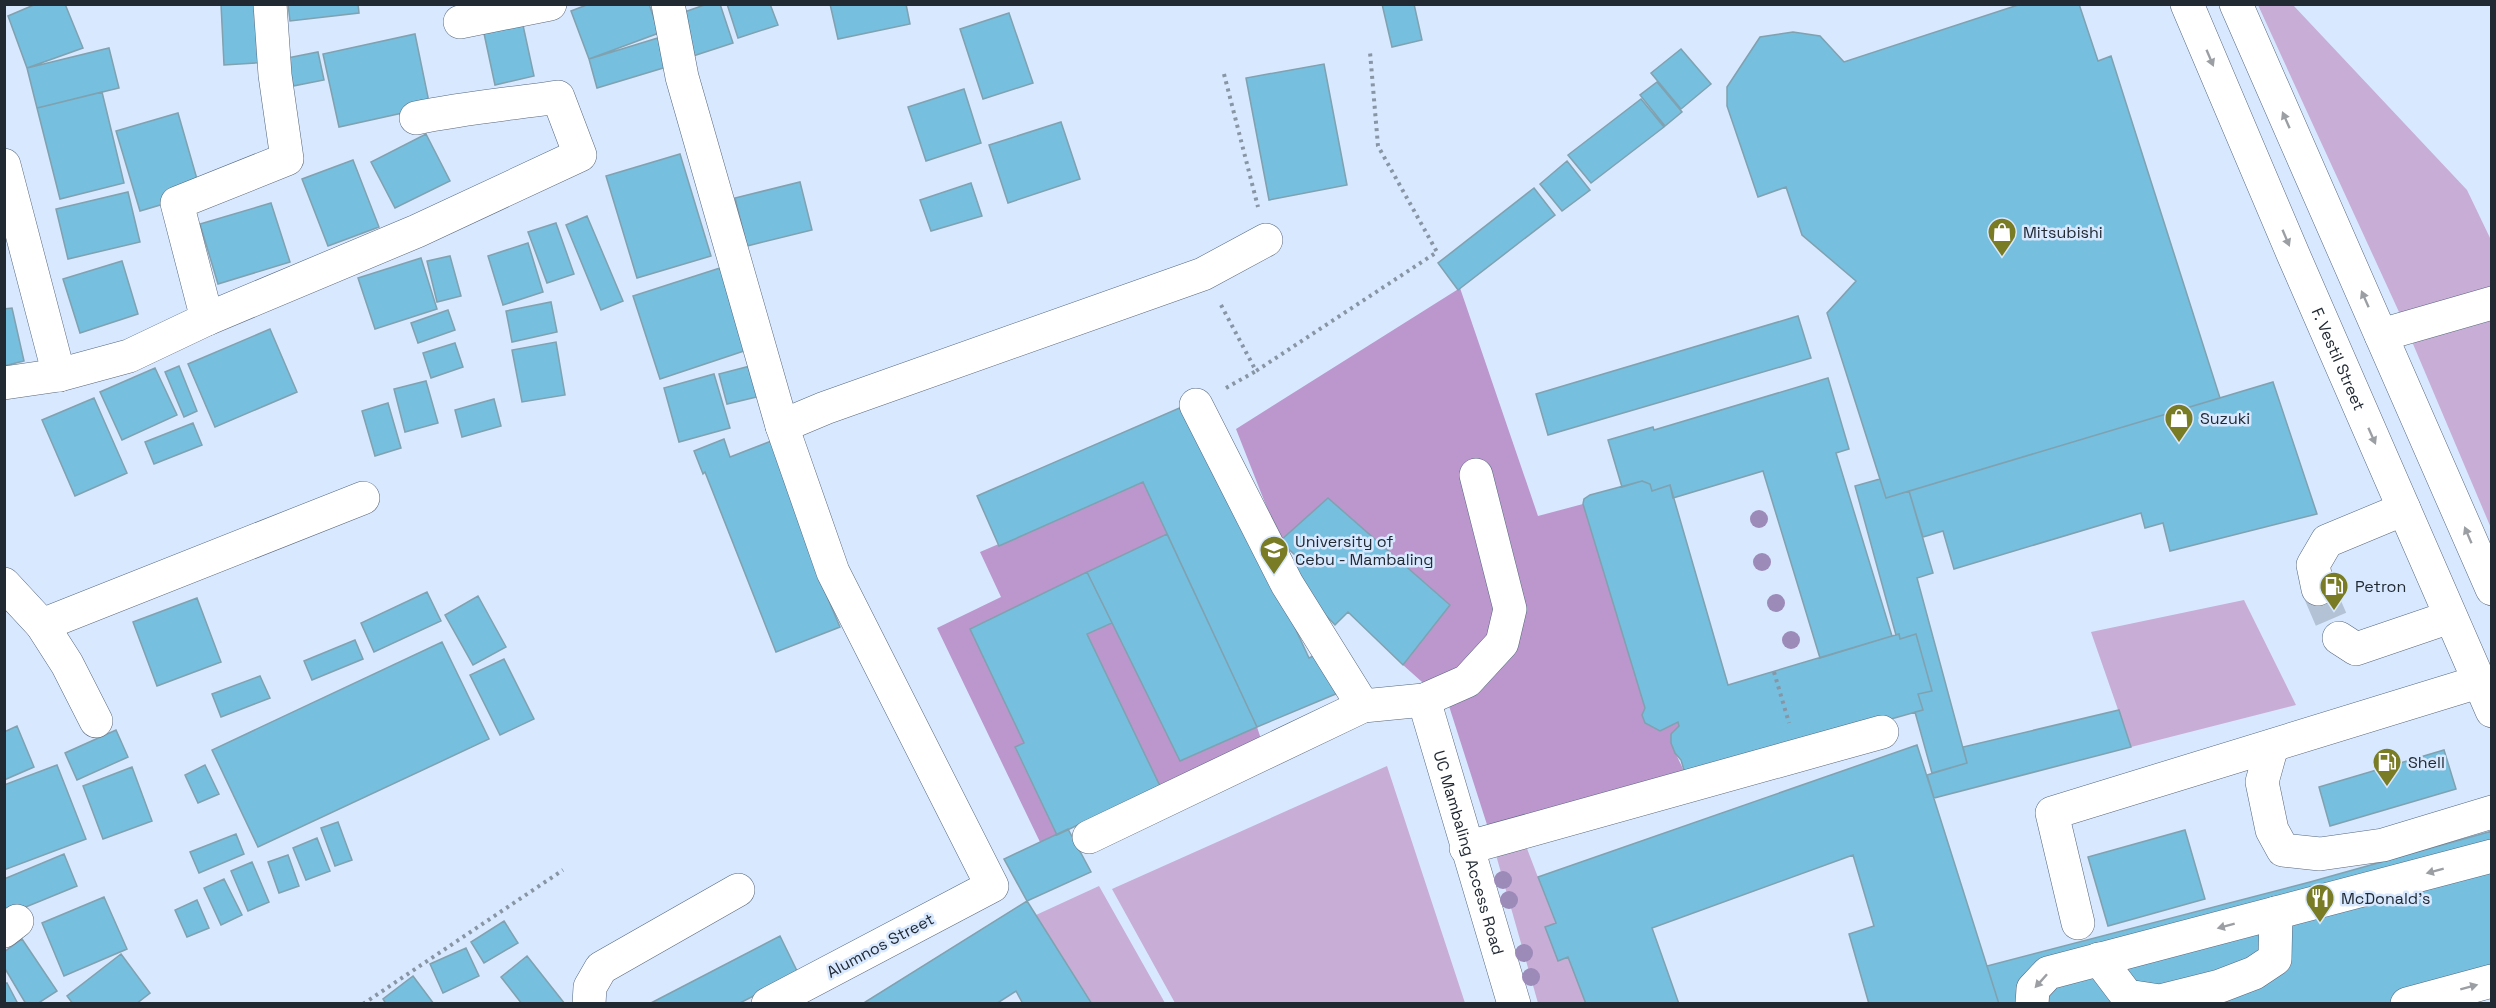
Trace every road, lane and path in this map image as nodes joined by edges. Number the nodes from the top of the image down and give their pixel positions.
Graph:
1 (270, 4) edge
2 (550, 4) edge
3 (668, 4) edge
4 (2187, 4) edge
5 (2236, 4) edge
6 (460, 22) dead end
7 (1370, 52) dead end
8 (1224, 74) dead end
9 (416, 117) dead end
10 (4, 165) edge
11 (1266, 240) joint
12 (1203, 274) junction
13 (2492, 303) edge
14 (207, 319) junction
15 (2381, 335) junction
16 (59, 375) junction
17 (4, 383) edge
18 (1197, 405) dead end
19 (782, 426) junction
20 (1476, 476) dead end
21 (363, 498) dead end
22 (2404, 509) junction
23 (4, 584) edge
24 (2319, 589) tunnel mouth
25 (2492, 589) edge
26 (2450, 617) junction
27 (42, 625) junction
28 (2339, 638) dead end
29 (1774, 672) dead end
30 (2478, 682) junction
31 (1424, 700) junction
32 (1363, 706) junction
33 (2492, 711) edge
34 (96, 721) dead end
35 (1882, 732) dead end
36 (2272, 746) junction
37 (1800, 754) junction
38 (2492, 812) edge
39 (1089, 837) dead end
40 (1466, 848) junction
41 (2491, 857) edge
42 (563, 870) dead end
43 (738, 890) dead end
44 (2276, 913) junction
45 (2078, 922) dead end
46 (2099, 959) junction
47 (2492, 981) edge
48 (363, 1004) edge
49 (589, 1004) edge
50 (768, 1004) edge
51 (1514, 1004) edge
52 (2032, 1004) edge
53 (2407, 1004) edge

1 - 14 street
2 - 6 street
3 - 19 street
4 -> 22 street, F. Vestil Street
15 -> 5 street
7 - 12 path
8 - 11 path
9 - 14 street
10 - 16 street
11 - 12 street
12 - 19 street
13 - 15 street
14 - 16 street
25 -> 15 street
16 - 17 street
18 - 32 street
19 - 50 street, Alumnos Street
20 - 31 street
21 - 27 street
22 - 24 street
22 - 26 street, F. Vestil Street
23 - 27 street
26 - 28 street
26 - 30 street, F. Vestil Street
27 - 34 street
29 - 37 path
30 - 33 street, F. Vestil Street
30 - 36 street
31 - 32 street
31 - 40 street, UC Mambaling Access Road
32 - 39 street
35 - 37 street
36 - 38 street
36 - 45 street
37 - 40 street
40 - 51 street, UC Mambaling Access Road
41 -> 44 street
42 - 48 path
43 - 49 street
44 -> 46 street
44 - 46 street
46 -> 52 street
53 -> 47 street

